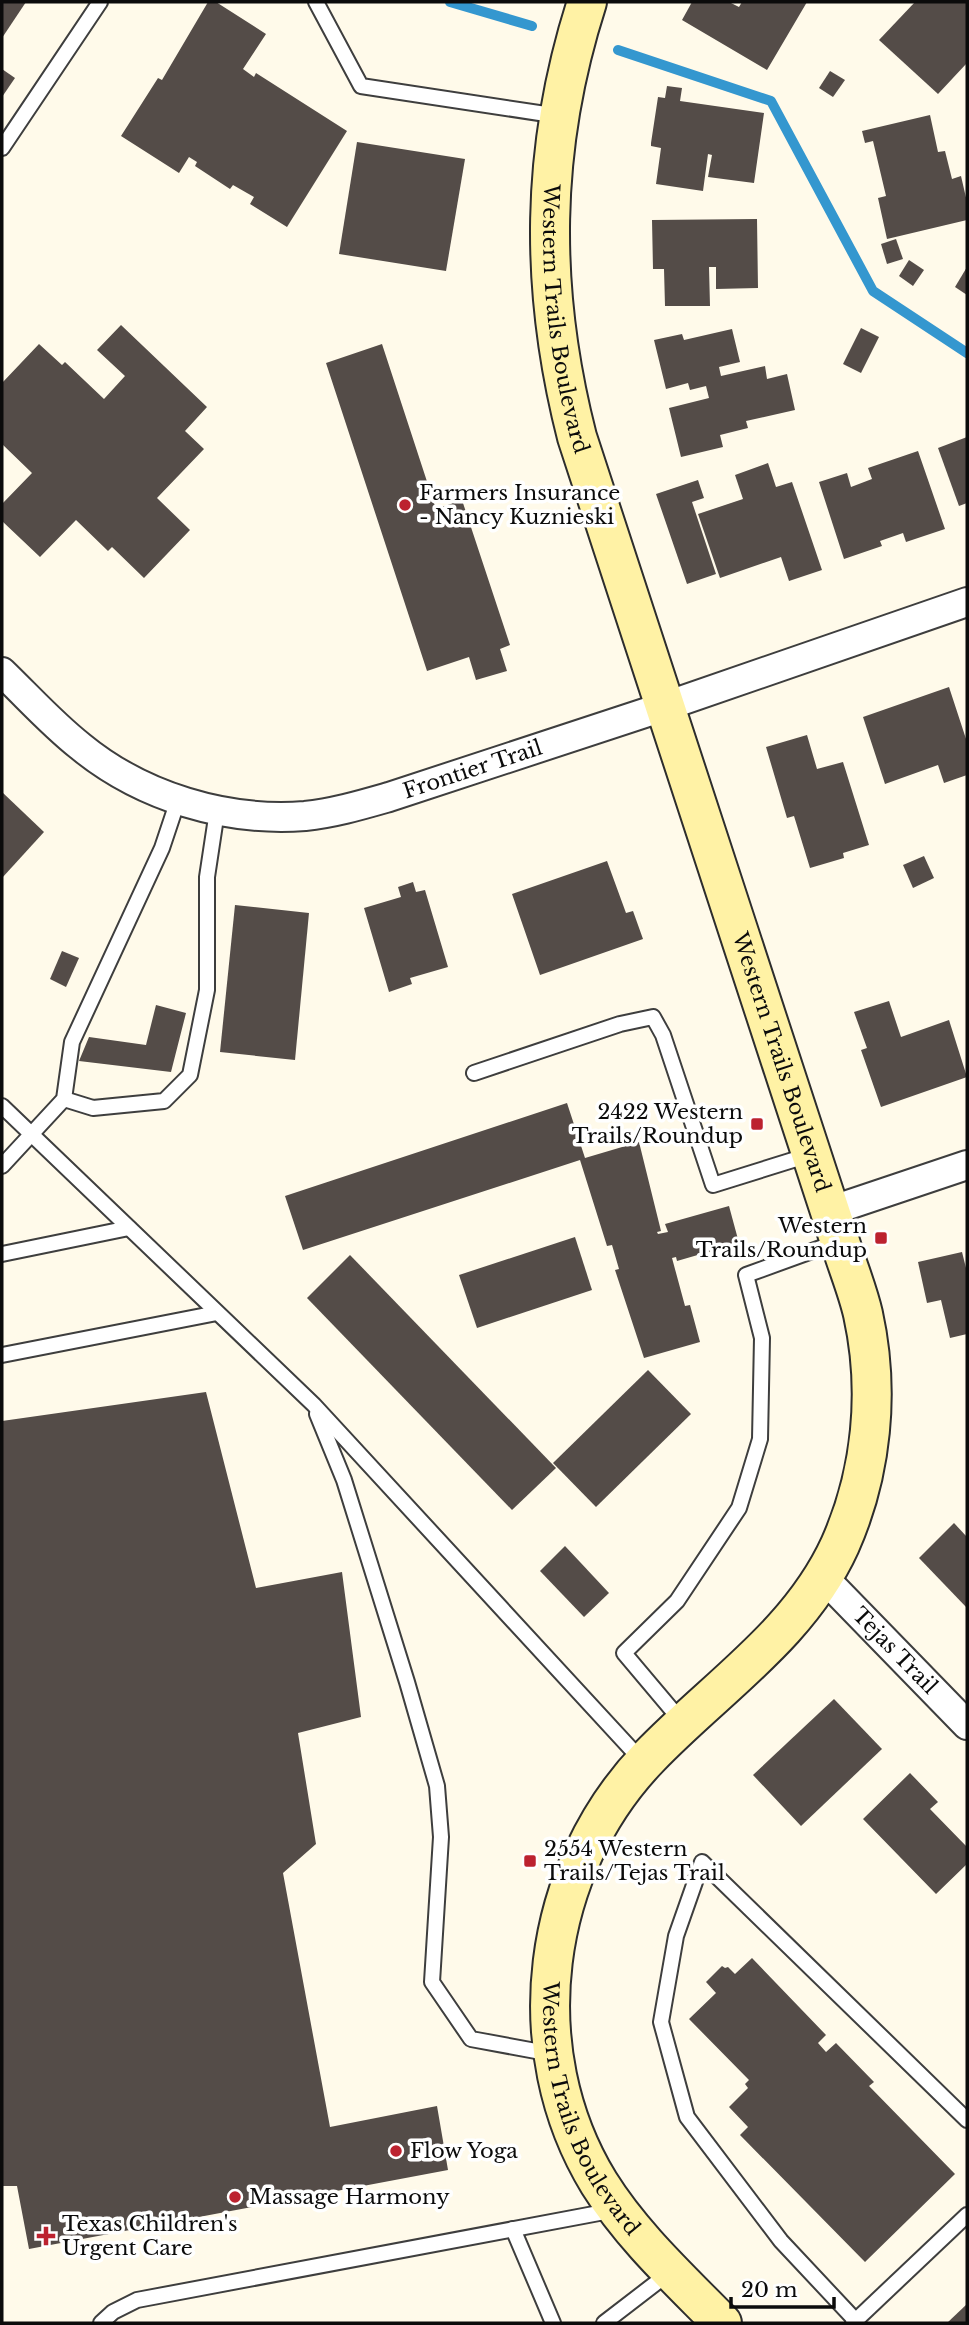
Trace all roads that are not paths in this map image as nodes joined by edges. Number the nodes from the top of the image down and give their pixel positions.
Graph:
1 (100, 2) edge
2 (316, 2) edge
3 (587, 2) edge
4 (559, 116) junction
5 (2, 148) edge
6 (967, 602) edge
7 (2, 673) edge
8 (666, 706) junction
9 (178, 800) junction
10 (217, 811) junction
11 (474, 1073) dead end
12 (64, 1099) junction
13 (2, 1106) edge
14 (32, 1135) junction
15 (811, 1154) junction
16 (967, 1165) edge
17 (2, 1166) edge
18 (835, 1226) junction
19 (129, 1228) junction
20 (2, 1254) edge
21 (217, 1313) junction
22 (2, 1355) edge
23 (314, 1405) junction
24 (823, 1577) junction
25 (684, 1724) junction
26 (967, 1724) edge
27 (643, 1763) junction
28 (553, 2054) junction
29 (967, 2120) edge
30 (617, 2210) junction
31 (967, 2215) edge
32 (513, 2229) junction
33 (672, 2272) junction
34 (854, 2322) edge
35 (101, 2323) edge
36 (552, 2323) edge
37 (604, 2323) edge
38 (722, 2323) edge

1 - 5 lane
2 - 4 lane
3 - 4 street, Western Trails Boulevard
4 - 8 street, Western Trails Boulevard
6 - 8 street, Frontier Trail
7 - 9 street, Frontier Trail
8 - 10 street, Frontier Trail
8 - 15 street, Western Trails Boulevard
9 - 10 street, Frontier Trail
9 - 12 lane
10 - 12 lane
11 - 15 lane
12 - 14 lane
13 - 14 lane
14 - 17 lane
14 - 19 lane
15 - 18 street, Western Trails Boulevard
16 - 18 street
18 - 24 street, Western Trails Boulevard
18 - 25 lane
19 - 20 lane
19 - 21 lane
21 - 22 lane
21 - 23 lane
23 - 27 lane
23 - 28 lane
24 - 25 street, Western Trails Boulevard
24 - 26 street, Tejas Trail
25 - 27 street, Western Trails Boulevard
27 - 28 street, Western Trails Boulevard
28 - 30 street, Western Trails Boulevard
29 - 34 lane
30 - 32 lane
30 - 33 street, Western Trails Boulevard
31 - 34 lane
32 - 35 lane
32 - 36 lane
33 - 37 lane
33 - 38 street, Western Trails Boulevard

